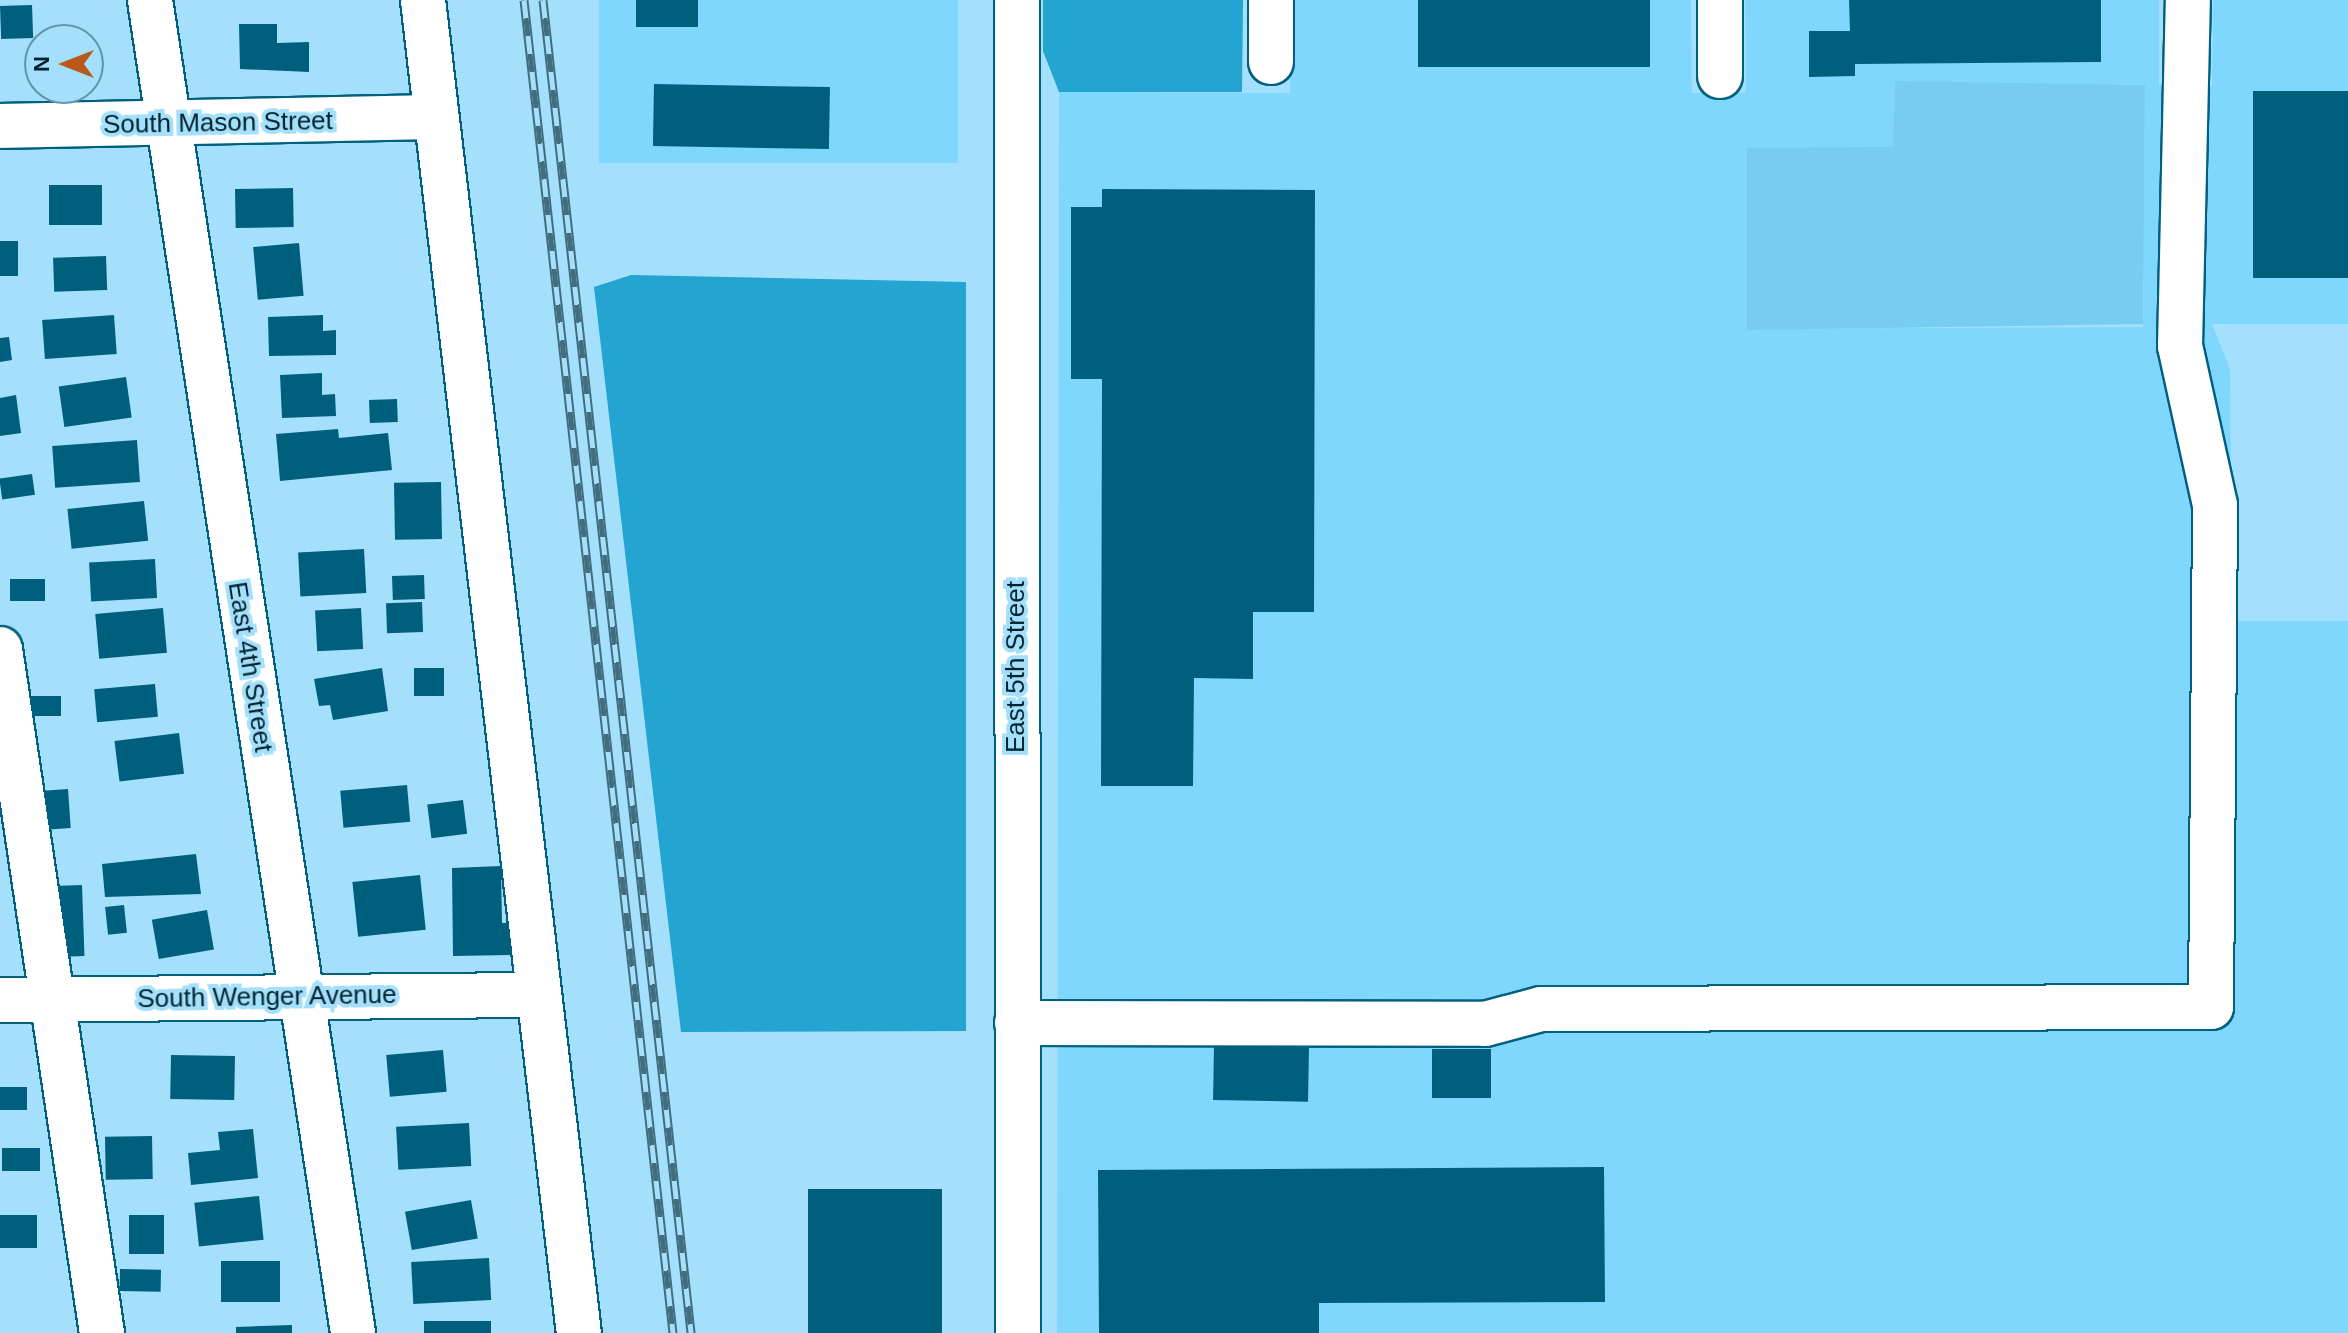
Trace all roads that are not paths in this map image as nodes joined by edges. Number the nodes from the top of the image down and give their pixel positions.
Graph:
1 (150, 0) edge
2 (423, 0) edge
3 (1017, 0) edge
4 (1271, 0) edge
5 (1720, 0) edge
6 (2188, 0) edge
7 (1271, 62) dead end
8 (1720, 76) dead end
9 (436, 117) junction
10 (167, 125) junction
11 (0, 126) edge
12 (0, 649) edge
13 (534, 995) junction
14 (304, 997) junction
15 (0, 1000) edge
16 (58, 1000) junction
17 (1017, 1023) junction
18 (102, 1333) edge
19 (353, 1333) edge
20 (579, 1333) edge
21 (1018, 1333) edge

1 - 10 street, East 4th Street
2 - 9 street
3 - 17 street, East 5th Street
4 - 7 street
5 - 8 street
6 - 17 street
9 - 10 street, South Mason Street
9 - 13 street
10 - 11 street, South Mason Street
10 - 14 street, East 4th Street
12 - 16 street
13 - 14 street, South Wenger Avenue
13 - 20 street
14 - 16 street, South Wenger Avenue
14 - 19 street, East 4th Street
15 - 16 street, South Wenger Avenue
16 - 18 street
17 - 21 street, East 5th Street

